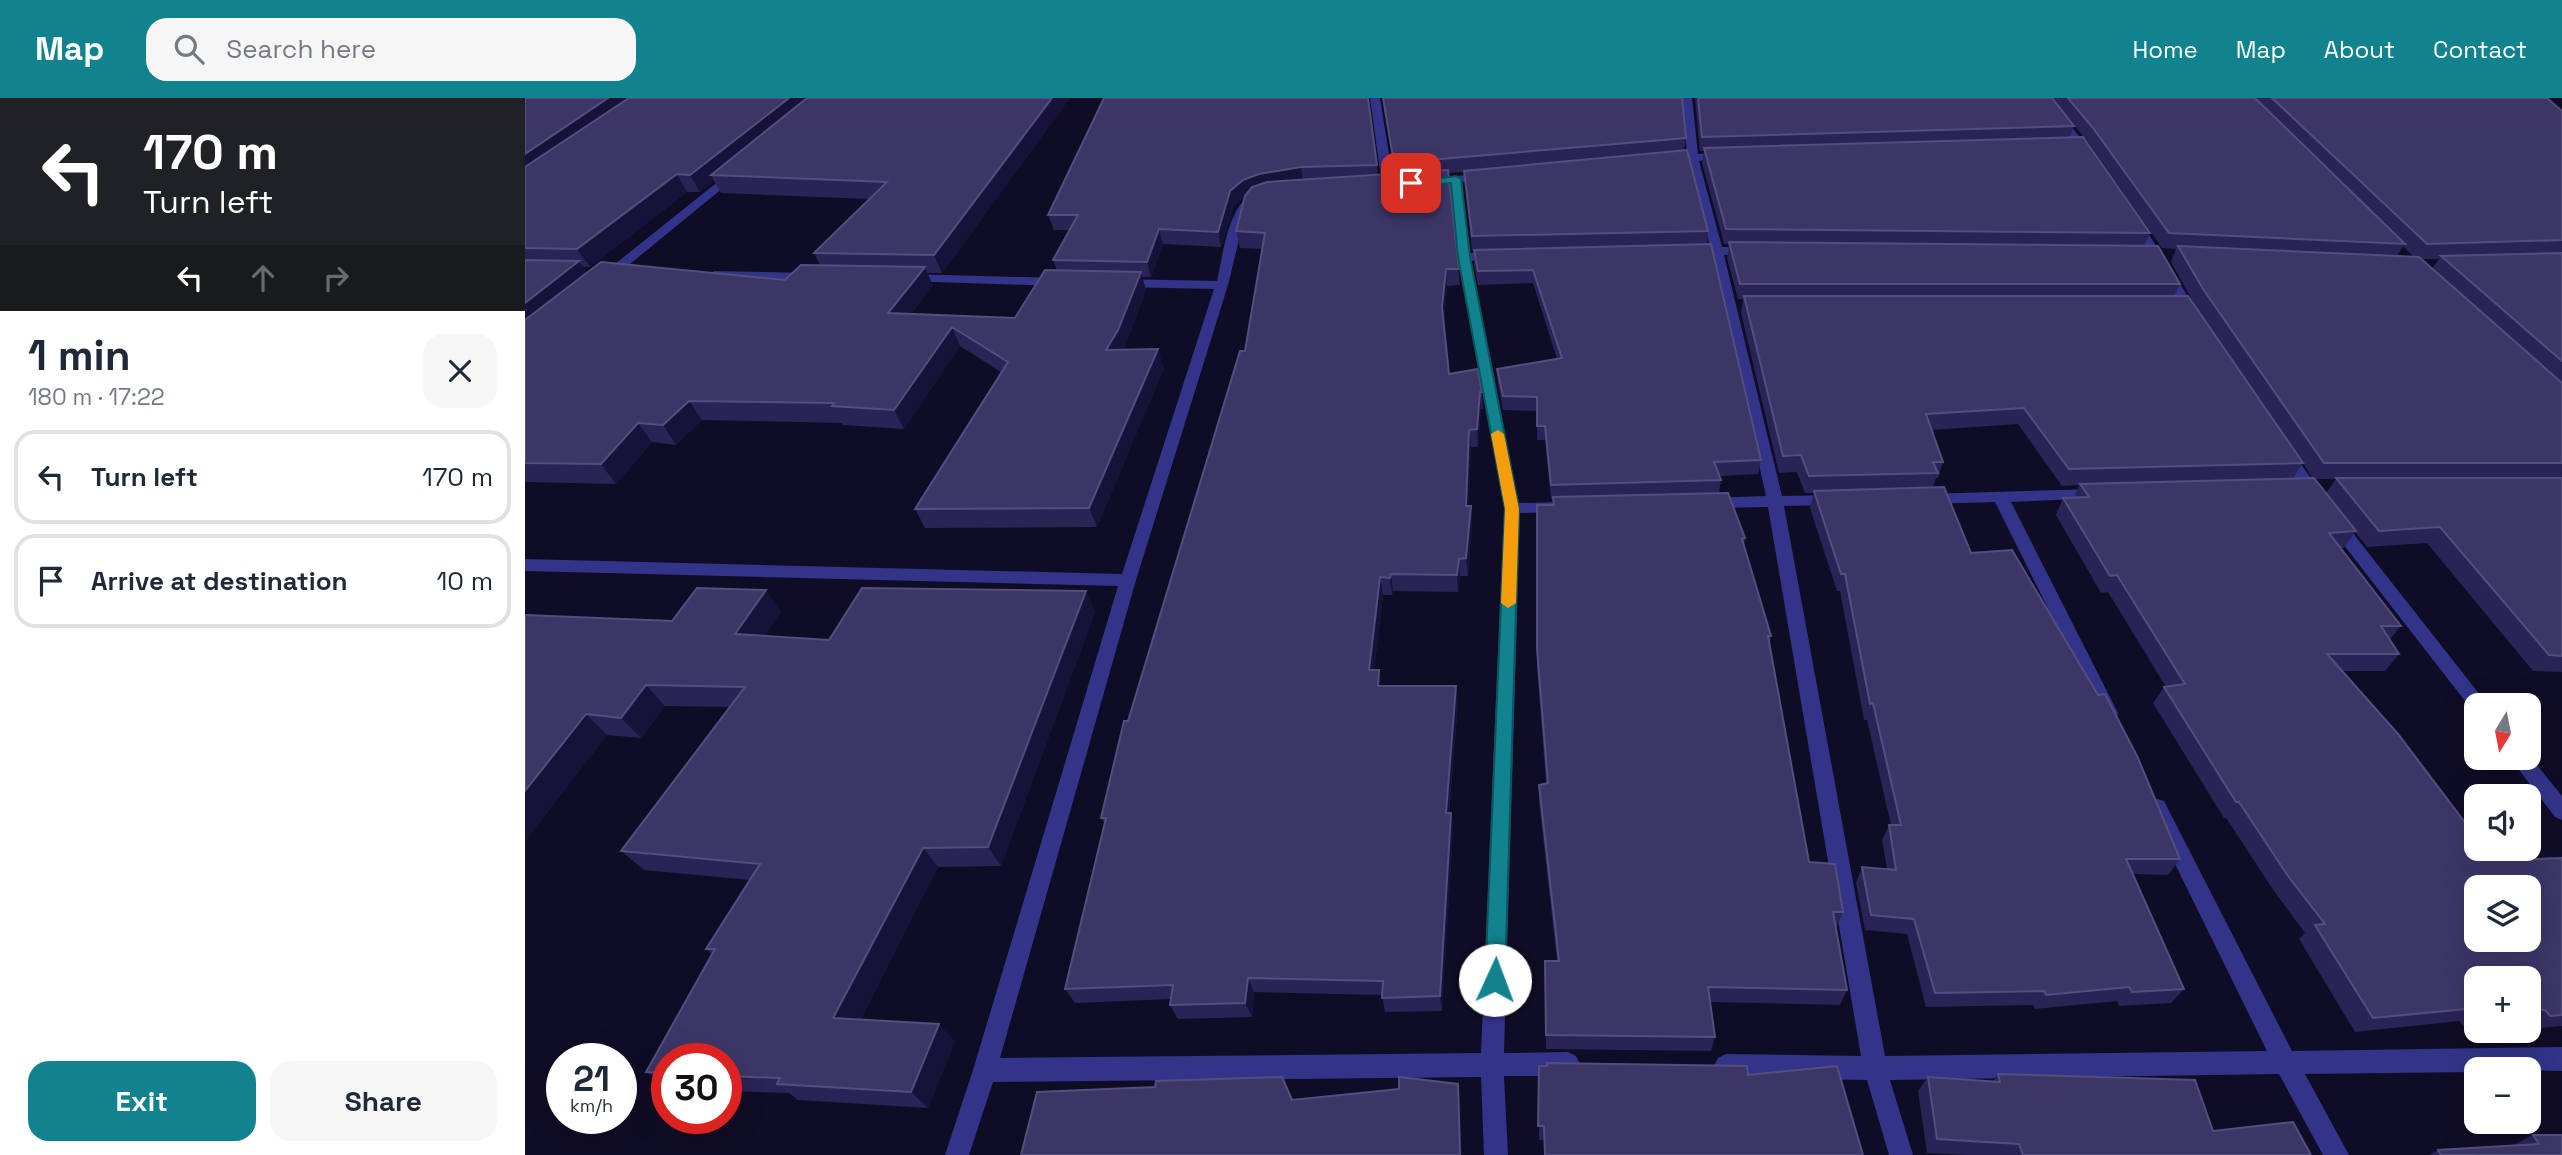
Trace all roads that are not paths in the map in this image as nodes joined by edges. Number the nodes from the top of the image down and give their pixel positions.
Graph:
1 (1375, 98) edge
2 (1687, 98) edge
3 (2044, 98) edge
4 (2054, 146) edge
5 (2082, 146) junction
6 (1736, 155) edge
7 (1693, 158) junction
8 (1651, 162) edge
9 (2097, 167) edge
10 (741, 168) edge
11 (1498, 175) edge
12 (1456, 179) junction
13 (1280, 191) edge
14 (2127, 211) edge
15 (1717, 251) junction
16 (1759, 251) edge
17 (1679, 252) edge
18 (1504, 256) edge
19 (1464, 257) junction
20 (587, 272) edge
21 (612, 273) junction
22 (640, 273) edge
23 (695, 274) edge
24 (820, 277) edge
25 (889, 278) edge
26 (1069, 282) edge
27 (1111, 283) edge
28 (1222, 285) junction
29 (593, 288) edge
30 (2202, 328) edge
31 (2278, 442) edge
32 (2335, 487) edge
33 (2301, 488) junction
34 (2113, 494) edge
35 (2001, 498) junction
36 (1908, 499) edge
37 (1854, 500) edge
38 (1775, 501) junction
39 (1692, 503) edge
40 (1581, 507) edge
41 (1512, 509) junction
42 (525, 565) edge
43 (1128, 580) junction
44 (2469, 693) edge
45 (2118, 731) edge
46 (2530, 770) edge
47 (2149, 792) edge
48 (2562, 811) edge
49 (2562, 1059) edge
50 (2285, 1062) junction
51 (1492, 1063) junction
52 (1588, 1064) edge
53 (1697, 1066) edge
54 (1875, 1068) junction
55 (985, 1070) junction
56 (957, 1155) edge
57 (1496, 1155) edge
58 (1902, 1155) edge
59 (2337, 1155) edge

1 - 12 street
2 - 7 street
3 - 5 street
4 - 5 street
5 - 9 street
6 - 7 street
7 - 8 street
7 - 15 street
10 - 21 street
11 - 12 street
12 - 19 street
13 - 28 street
14 - 30 street
15 - 16 street
15 - 17 street
15 - 38 street
18 - 19 street
19 - 41 street
20 - 21 street
21 - 22 street
21 - 29 street
23 - 24 street
25 - 26 street
27 - 28 street
28 - 43 street
31 - 33 street
32 - 33 street
33 - 44 street
34 - 35 street
35 - 36 street
35 - 45 street
37 - 38 street
38 - 39 street
38 - 54 street
40 - 41 street
41 - 51 street
42 - 43 street
43 - 55 street
46 - 48 street
47 - 50 street
49 - 50 street
50 - 54 street
50 - 59 street
51 - 52 street
51 - 55 street
51 - 57 street
53 - 54 street
54 - 58 street
55 - 56 street

